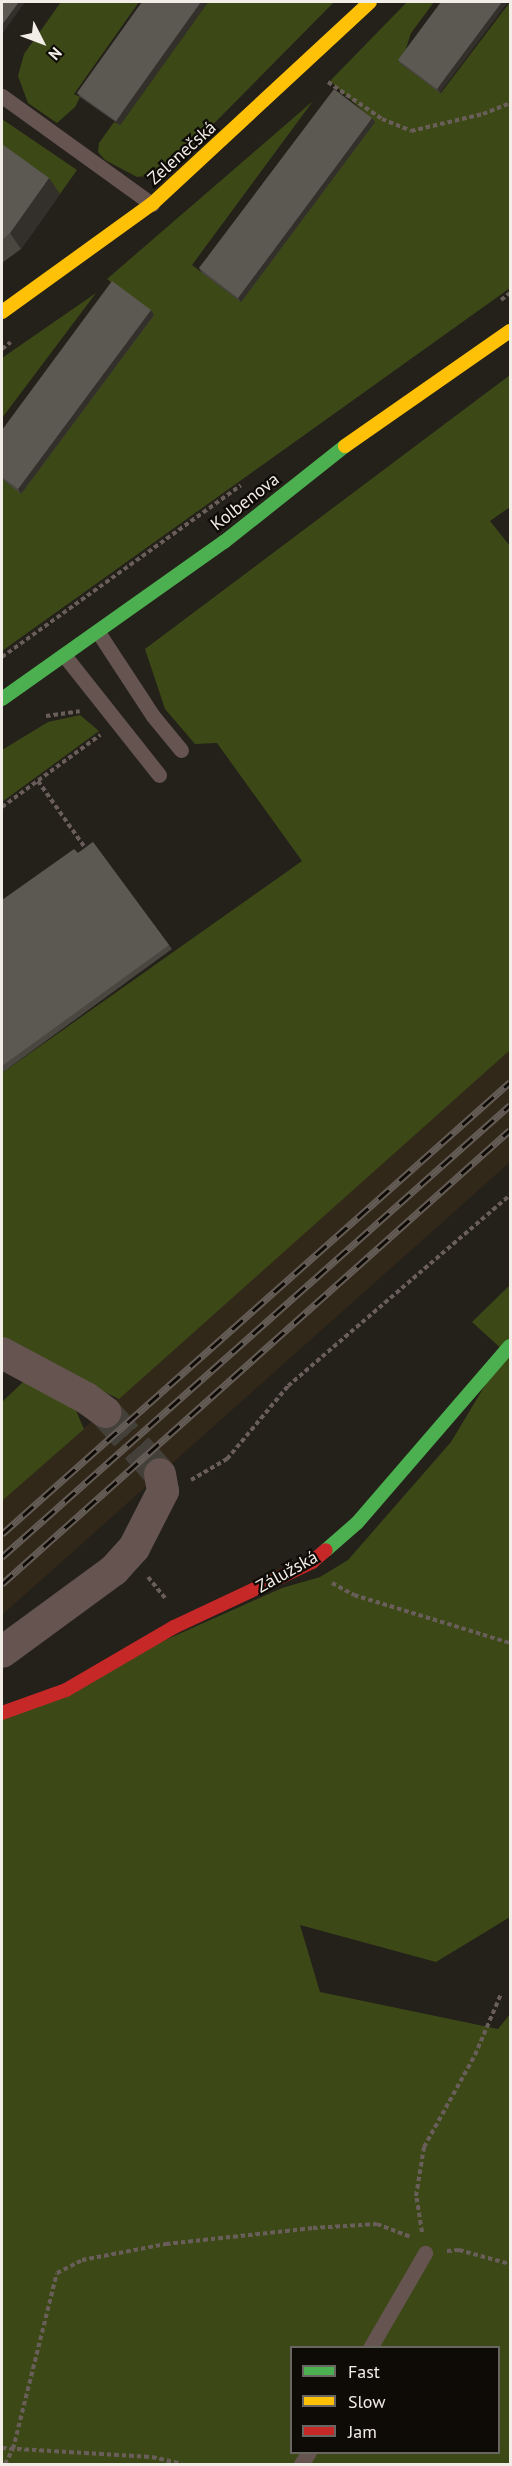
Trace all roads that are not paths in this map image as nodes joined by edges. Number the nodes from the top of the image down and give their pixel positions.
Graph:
1 (370, 2) edge
2 (2, 96) edge
3 (152, 204) junction
4 (2, 312) edge
5 (510, 331) edge
6 (98, 632) junction
7 (64, 655) junction
8 (2, 699) edge
9 (181, 750) dead end
10 (159, 775) dead end
11 (510, 1346) edge
12 (5, 1363) edge
13 (105, 1412) tunnel mouth
14 (161, 1483) road end
15 (2, 1652) edge
16 (2, 1713) edge
17 (424, 2247) road end
18 (371, 2346) edge

1 - 3 street, Zelenečská
2 - 3 lane
3 - 4 street, Zelenečská
5 - 6 street, Kolbenova
6 - 7 street, Kolbenova
6 - 9 lane
7 - 8 street, Kolbenova
7 - 10 lane
11 - 16 street, Zálužská
12 - 13 street
14 - 15 street
17 - 18 lane

